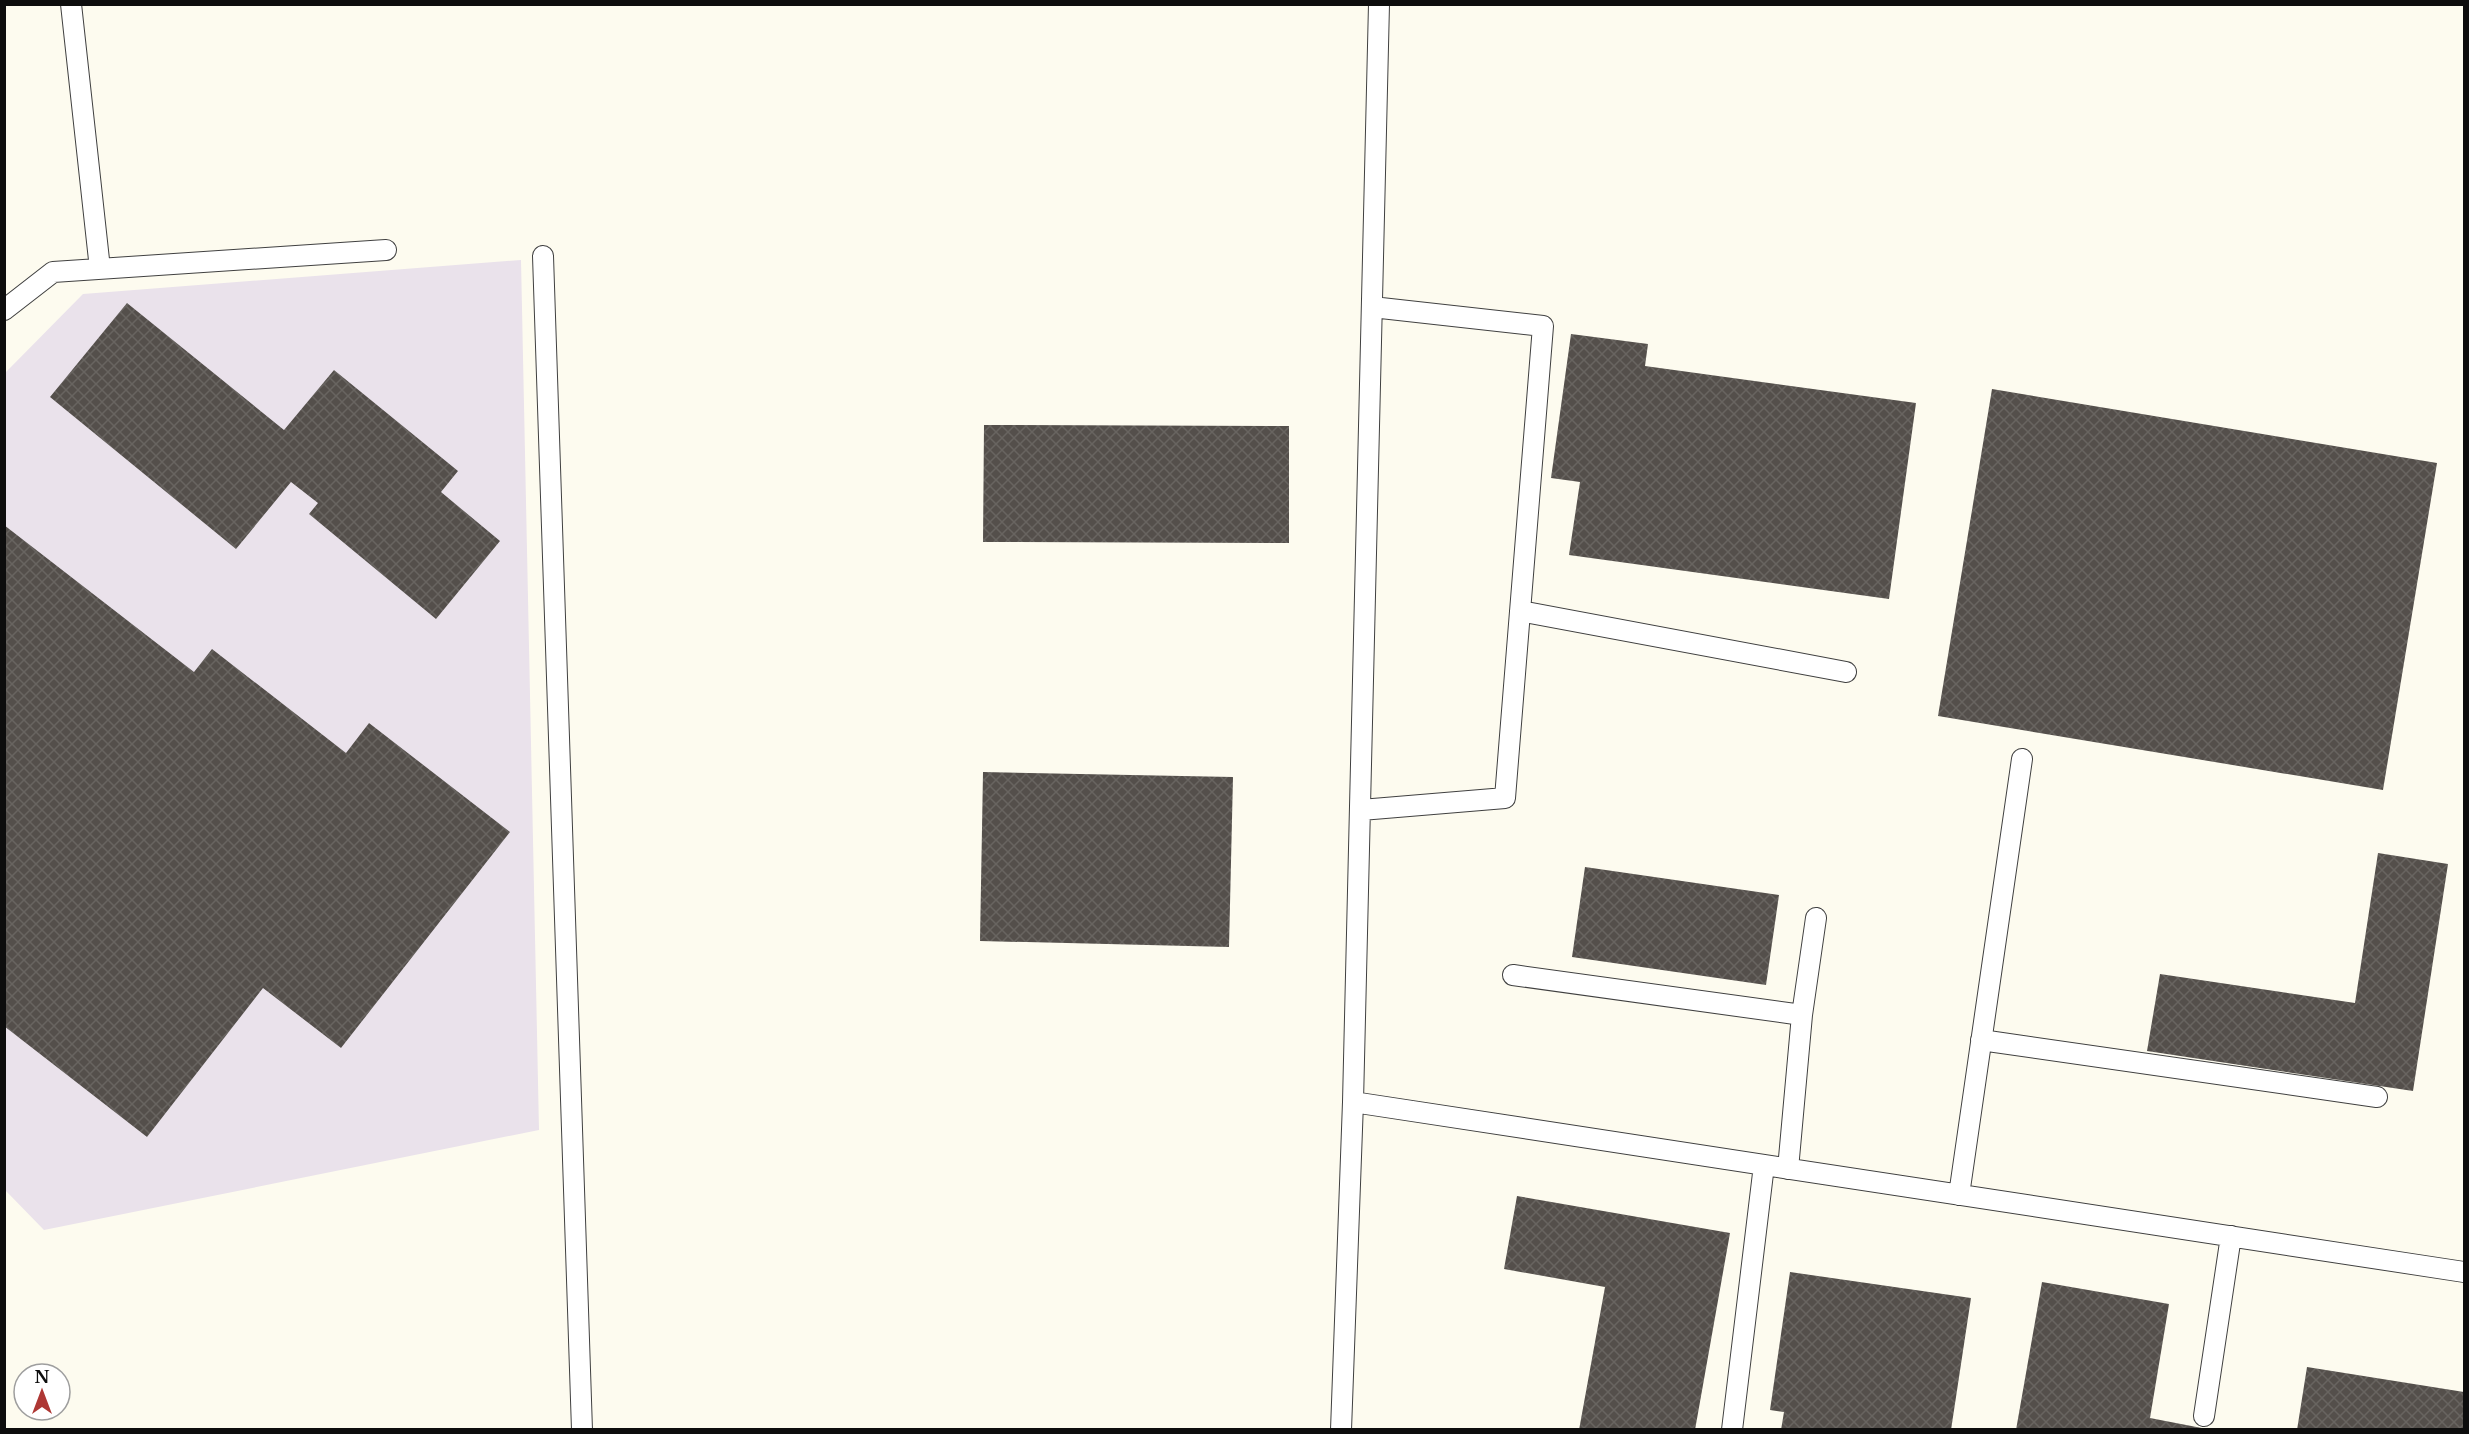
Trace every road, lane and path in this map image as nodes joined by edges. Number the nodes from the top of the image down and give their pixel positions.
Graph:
1 (70, 4) edge
2 (1379, 4) edge
3 (386, 250) dead end
4 (543, 256) dead end
5 (100, 269) junction
6 (1372, 307) junction
7 (4, 310) edge
8 (1520, 610) junction
9 (1846, 672) dead end
10 (2022, 759) dead end
11 (1361, 810) junction
12 (1816, 918) dead end
13 (1513, 975) dead end
14 (1802, 1014) junction
15 (1981, 1040) junction
16 (2377, 1097) dead end
17 (1353, 1102) junction
18 (1764, 1165) junction
19 (1788, 1169) junction
20 (1959, 1195) junction
21 (2231, 1236) junction
22 (2464, 1272) edge
23 (2204, 1416) dead end
24 (582, 1430) edge
25 (1341, 1430) edge
26 (1732, 1430) edge

1 - 5 lane
2 - 6 lane
3 - 5 lane
4 - 24 lane
5 - 7 lane
6 - 8 lane
6 - 11 lane
8 - 9 lane
8 - 11 lane
10 - 15 lane
11 - 17 lane
12 - 14 lane
13 - 14 lane
14 - 19 lane
15 - 16 lane
15 - 20 lane
17 - 18 lane
17 - 25 lane
18 - 19 lane
18 - 26 lane
19 - 20 lane
20 - 21 lane
21 - 22 lane
21 - 23 lane

